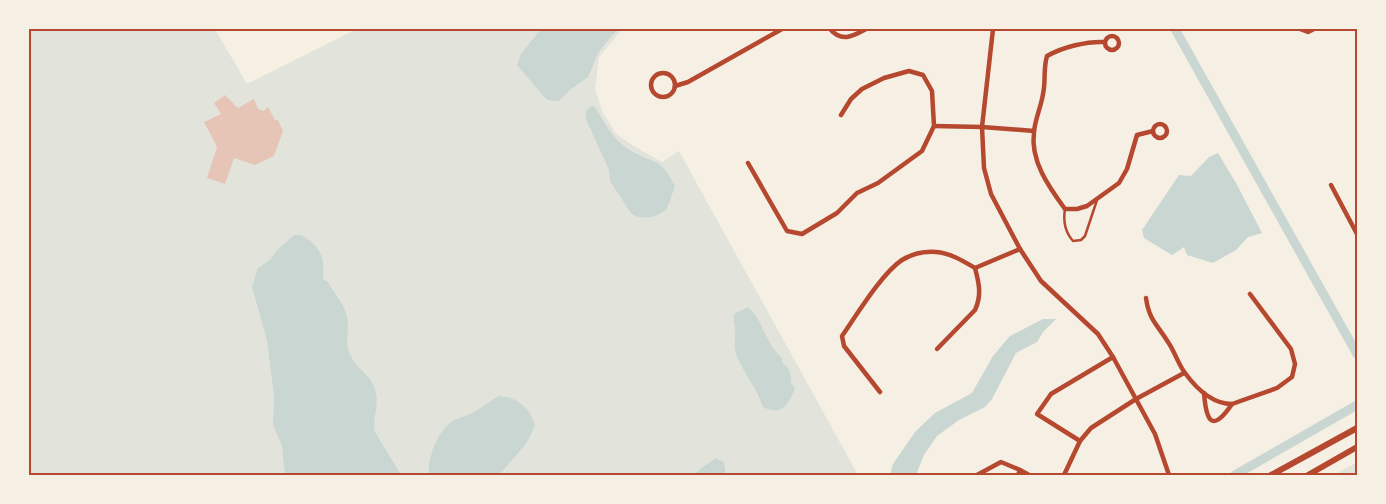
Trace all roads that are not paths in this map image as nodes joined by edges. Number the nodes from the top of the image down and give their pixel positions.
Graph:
1 (782, 29) edge
2 (830, 29) edge
3 (866, 29) edge
4 (994, 29) edge
5 (1300, 29) edge
6 (1314, 29) edge
7 (1105, 42) dead end
8 (675, 86) junction
9 (841, 114) dead end
10 (934, 126) junction
11 (982, 127) junction
12 (1034, 131) junction
13 (1153, 131) dead end
14 (748, 164) dead end
15 (1331, 185) dead end
16 (1097, 198) junction
17 (1065, 209) junction
18 (1357, 234) edge
19 (1020, 249) junction
20 (975, 268) junction
21 (1250, 294) dead end
22 (1146, 298) dead end
23 (937, 349) dead end
24 (1113, 357) junction
25 (1184, 373) junction
26 (880, 392) dead end
27 (1204, 392) junction
28 (1136, 399) junction
29 (1232, 404) junction
30 (1357, 428) edge
31 (1080, 441) junction
32 (1357, 447) edge
33 (1019, 473) edge
34 (977, 475) edge
35 (1029, 475) edge
36 (1064, 475) edge
37 (1169, 475) edge
38 (1271, 475) edge
39 (1308, 475) edge

1 - 8 street
2 - 3 street
4 - 11 street
5 - 6 street
7 - 12 street
8 - 8 street
9 - 10 street
10 - 11 street
10 - 14 street
11 - 12 street
11 - 19 street
12 - 17 street
13 - 16 street
15 - 18 street
16 - 17 street
16 - 17 lane
19 - 20 street
19 - 24 street
20 - 23 street
20 - 26 street
21 - 29 street
22 - 25 street
24 - 28 street
24 - 31 street
25 - 27 street
25 - 28 street
27 - 29 street
27 - 29 street
28 - 31 street
28 - 37 street
30 - 38 main road
31 - 36 street
32 - 39 main road
33 - 34 street
33 - 35 street

